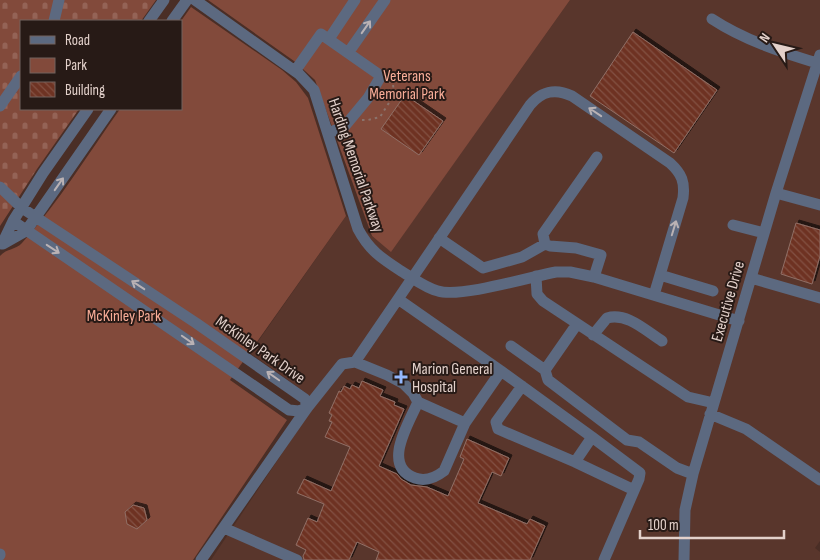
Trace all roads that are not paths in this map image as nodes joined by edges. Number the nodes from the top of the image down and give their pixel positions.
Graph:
1 (59, 0) edge
2 (164, 0) edge
3 (187, 0) edge
4 (195, 0) edge
5 (355, 0) edge
6 (385, 0) edge
7 (712, 18) dead end
8 (54, 20) edge
9 (150, 20) edge
10 (173, 20) edge
11 (328, 39) junction
12 (348, 54) junction
13 (819, 59) edge
14 (295, 70) junction
15 (20, 77) edge
16 (0, 106) edge
17 (87, 110) edge
18 (110, 110) edge
19 (328, 134) junction
20 (597, 157) dead end
21 (0, 187) edge
22 (776, 193) junction
23 (820, 205) edge
24 (22, 208) junction
25 (36, 217) junction
26 (13, 221) junction
27 (733, 225) dead end
28 (26, 231) junction
29 (764, 233) junction
30 (439, 238) junction
31 (545, 244) junction
32 (1, 245) edge
33 (660, 275) junction
34 (536, 276) junction
35 (594, 277) junction
36 (412, 278) junction
37 (751, 278) junction
38 (713, 291) dead end
39 (654, 295) junction
40 (820, 298) edge
41 (398, 299) junction
42 (739, 321) junction
43 (577, 324) junction
44 (593, 334) junction
45 (662, 341) dead end
46 (511, 346) dead end
47 (355, 362) junction
48 (545, 370) junction
49 (500, 371) junction
50 (522, 386) junction
51 (418, 402) junction
52 (307, 408) junction
53 (712, 408) junction
54 (465, 423) junction
55 (592, 437) junction
56 (575, 462) junction
57 (694, 474) junction
58 (820, 480) edge
59 (634, 490) junction
60 (224, 528) junction
61 (201, 560) edge
62 (297, 560) edge
63 (604, 560) edge
64 (684, 560) edge

1 - 8 street
2 - 9 street
3 - 10 street
4 - 14 street, Harding Memorial Parkway
5 - 11 street
12 -> 6 street
7 - 13 street
11 - 12 street
11 - 14 street
12 - 19 street
13 - 22 street, Executive Drive
14 - 19 street, Harding Memorial Parkway
15 - 16 street
17 - 24 street
25 -> 18 street
19 - 36 street, Harding Memorial Parkway
20 - 31 street
21 - 24 street, McKinley Park Drive
22 - 23 street
22 - 29 street, Executive Drive
24 - 25 street, McKinley Park Drive
24 - 26 street
25 - 28 street
52 -> 25 street, McKinley Park Drive
26 - 28 street, McKinley Park Drive
26 - 32 street
27 - 29 street
28 - 32 street
28 -> 52 street, McKinley Park Drive
29 - 37 street, Executive Drive
30 - 31 street
33 -> 30 street
30 - 36 street
31 - 35 street
33 - 38 street
33 - 39 street
34 - 35 street, Harding Memorial Parkway
34 - 36 street, Harding Memorial Parkway
34 - 43 street
35 - 39 street, Harding Memorial Parkway
36 - 41 street
37 - 40 street
37 - 42 street, Executive Drive
39 - 42 street, Harding Memorial Parkway
41 - 47 street
41 - 49 street
42 - 53 street, Executive Drive
43 - 44 street
43 - 48 street
44 - 45 street
44 - 53 street
46 - 48 street
47 - 51 street
47 - 52 street
48 - 57 street
49 - 50 street
49 - 54 street
50 - 55 street
50 - 56 street
51 - 54 street
51 - 54 street
52 - 60 street
53 - 57 street, Executive Drive
53 - 58 street
55 - 56 street
55 - 59 street
56 - 59 street
57 - 64 street, Executive Drive
59 - 63 street
60 - 61 street
60 - 62 street

